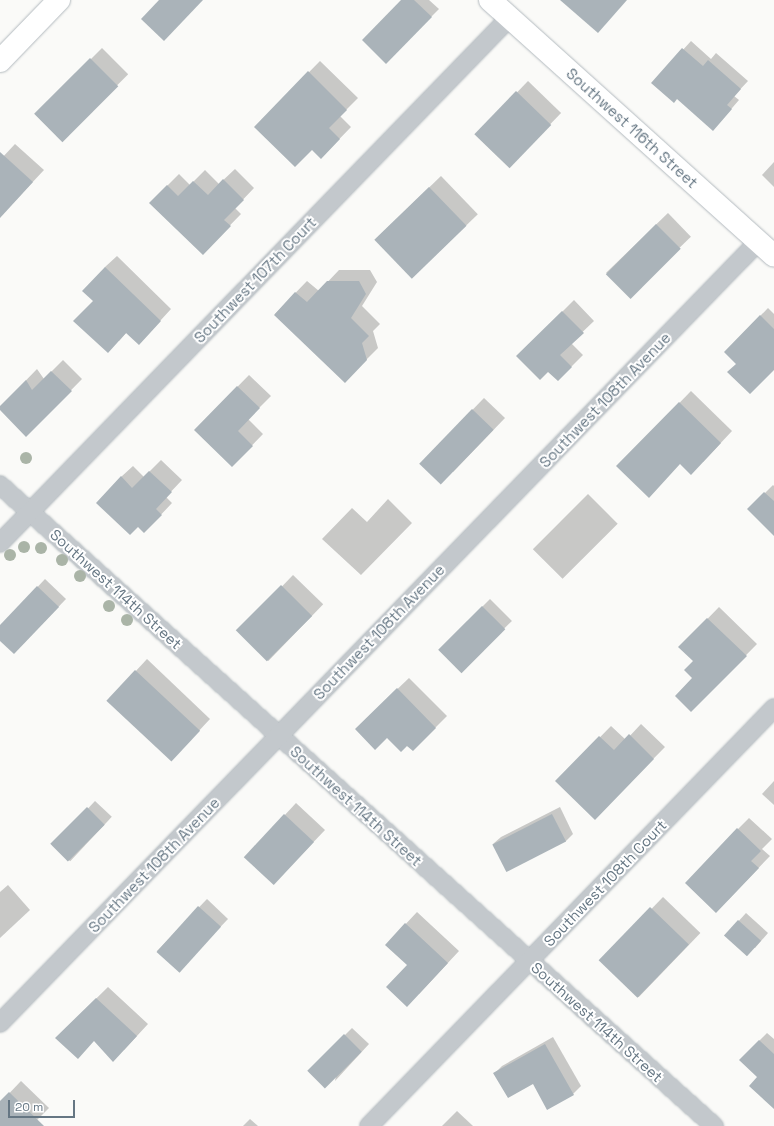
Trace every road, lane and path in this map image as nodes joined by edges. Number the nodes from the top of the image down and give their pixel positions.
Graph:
1 (59, 0) edge
2 (490, 0) edge
3 (510, 17) junction
4 (0, 61) edge
5 (766, 249) edge
6 (0, 484) edge
7 (30, 512) junction
8 (0, 543) edge
9 (774, 708) edge
10 (279, 736) junction
11 (529, 961) junction
12 (0, 1023) edge
13 (369, 1126) edge
14 (714, 1126) edge

1 - 4 street
2 - 3 street, Southwest 116th Street
3 - 5 street, Southwest 116th Street
3 - 7 street, Southwest 107th Court
5 - 10 street, Southwest 108th Avenue
6 - 7 street, Southwest 114th Street
7 - 8 street, Southwest 107th Court
7 - 10 street, Southwest 114th Street
9 - 11 street, Southwest 108th Court
10 - 11 street, Southwest 114th Street
10 - 12 street, Southwest 108th Avenue
11 - 13 street, Southwest 108th Court
11 - 14 street, Southwest 114th Street

